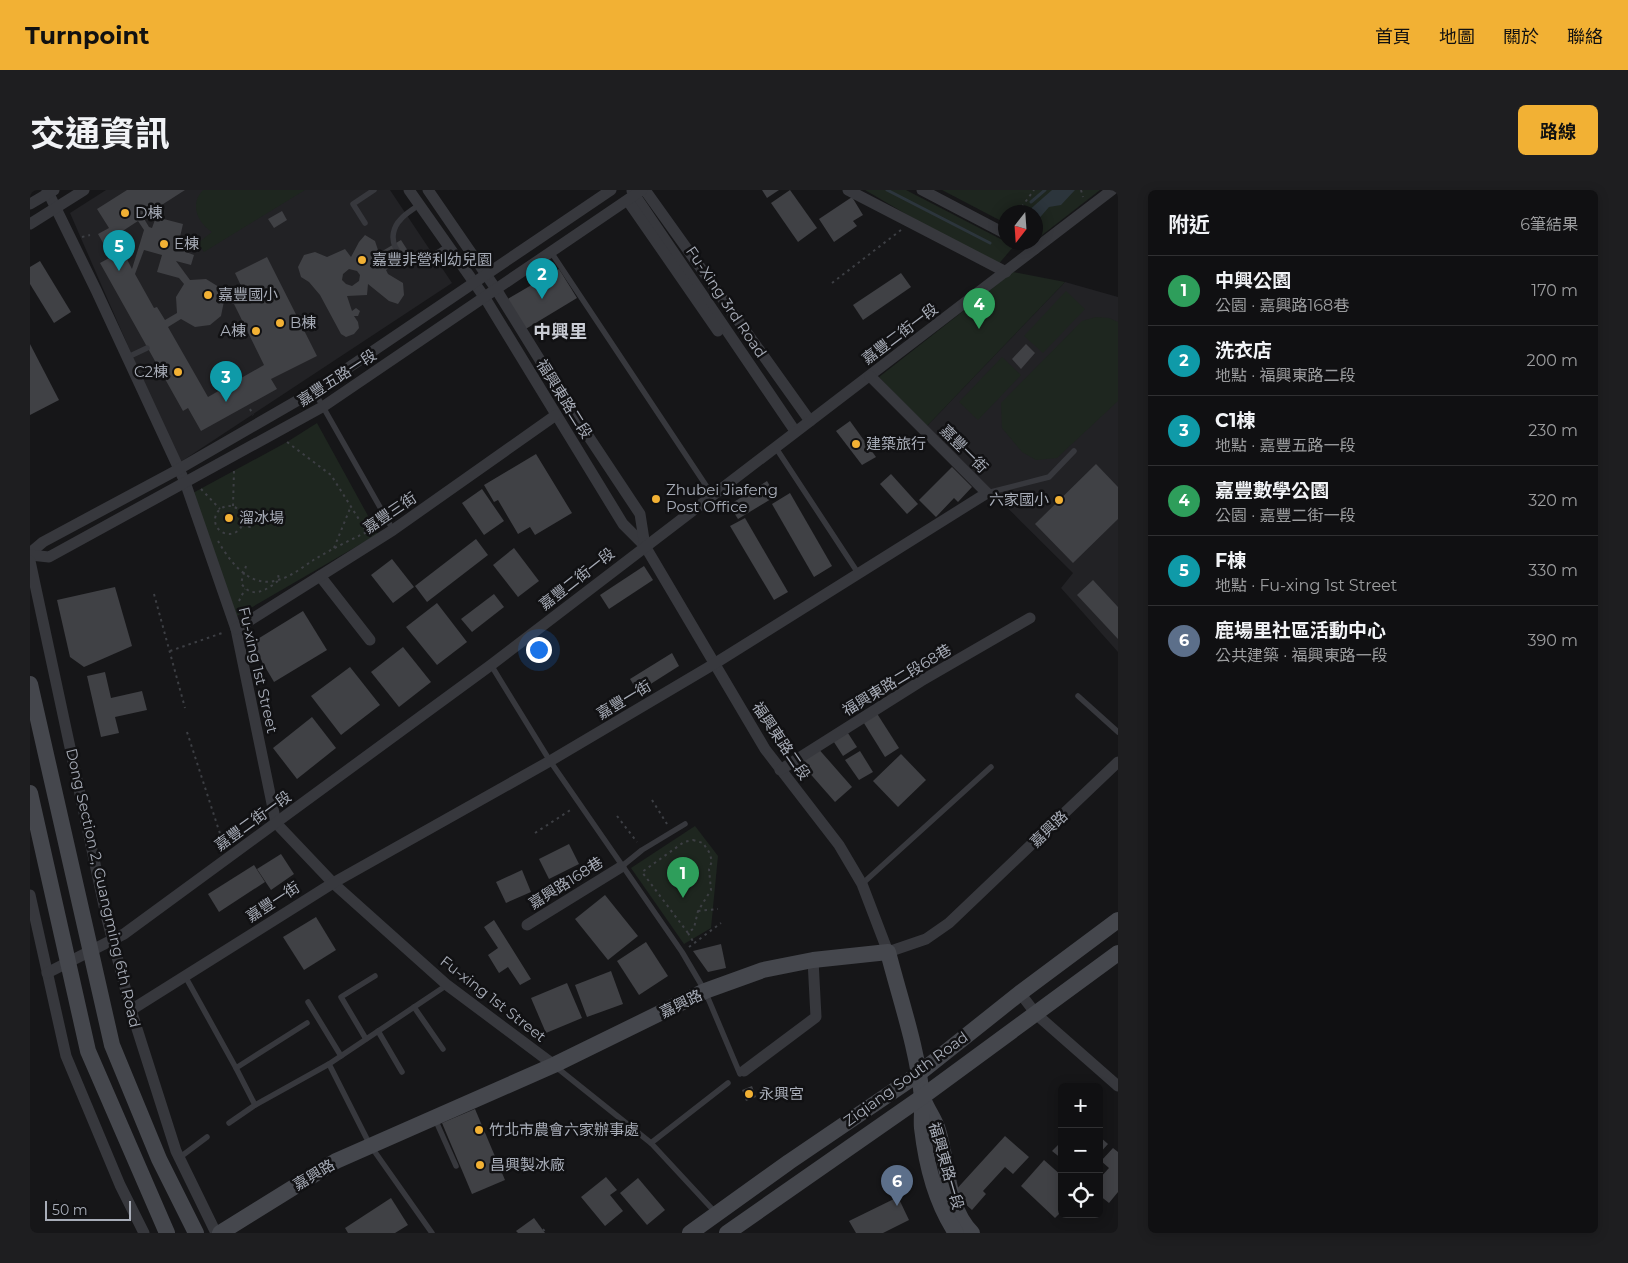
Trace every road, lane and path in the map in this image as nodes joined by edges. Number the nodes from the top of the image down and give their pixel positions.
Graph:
1 (84, 190) edge
2 (374, 190) edge
3 (409, 190) edge
4 (428, 190) edge
5 (611, 190) edge
6 (848, 190) edge
7 (922, 190) edge
8 (1034, 190) edge
9 (1081, 190) edge
10 (1112, 190) edge
11 (50, 191) edge
12 (636, 193) edge
13 (1083, 197) dead end
14 (30, 204) edge
15 (420, 204) junction
16 (1023, 205) edge
17 (57, 207) junction
18 (366, 223) dead end
19 (911, 223) junction
20 (30, 224) edge
21 (998, 230) edge
22 (1043, 243) edge
23 (448, 246) junction
24 (1034, 250) edge
25 (551, 252) junction
26 (1006, 272) junction
27 (486, 274) junction
28 (474, 283) junction
29 (832, 283) dead end
30 (496, 289) junction
31 (485, 298) junction
32 (147, 348) dead end
33 (128, 357) junction
34 (870, 376) junction
35 (314, 391) junction
36 (324, 406) junction
37 (556, 415) junction
38 (810, 421) junction
39 (792, 434) junction
40 (286, 442) dead end
41 (776, 448) junction
42 (1074, 451) dead end
43 (179, 468) junction
44 (234, 470) dead end
45 (185, 482) junction
46 (987, 492) junction
47 (713, 496) junction
48 (203, 497) dead end
49 (352, 505) junction
50 (233, 506) junction
51 (220, 509) junction
52 (242, 525) junction
53 (254, 528) dead end
54 (393, 530) junction
55 (216, 536) dead end
56 (645, 546) junction
57 (334, 548) junction
58 (30, 554) edge
59 (30, 561) edge
60 (246, 566) dead end
61 (243, 572) junction
62 (858, 573) junction
63 (278, 574) dead end
64 (320, 576) junction
65 (279, 580) junction
66 (154, 594) dead end
67 (1030, 618) dead end
68 (236, 629) junction
69 (370, 640) dead end
70 (170, 651) junction
71 (714, 664) junction
72 (491, 665) junction
73 (30, 684) edge
74 (1078, 696) dead end
75 (185, 708) dead end
76 (187, 732) dead end
77 (1118, 732) edge
78 (550, 762) junction
79 (1118, 762) edge
80 (991, 767) dead end
81 (780, 770) junction
82 (30, 793) edge
83 (652, 800) dead end
84 (580, 803) junction
85 (617, 816) dead end
86 (276, 823) junction
87 (685, 824) dead end
88 (672, 832) junction
89 (535, 833) dead end
90 (642, 850) junction
91 (228, 857) junction
92 (621, 867) junction
93 (333, 882) junction
94 (862, 884) junction
95 (30, 895) edge
96 (718, 909) dead end
97 (698, 911) junction
98 (1118, 920) edge
99 (720, 923) dead end
100 (527, 925) dead end
101 (688, 933) junction
102 (112, 939) junction
103 (694, 943) junction
104 (90, 950) junction
105 (682, 952) junction
106 (888, 952) junction
107 (1118, 953) edge
108 (813, 960) junction
109 (68, 963) junction
110 (47, 973) junction
111 (185, 976) junction
112 (375, 976) dead end
113 (447, 985) junction
114 (705, 991) junction
115 (1020, 993) junction
116 (308, 1002) dead end
117 (414, 1007) junction
118 (131, 1010) junction
119 (1036, 1014) junction
120 (307, 1023) dead end
121 (378, 1031) junction
122 (366, 1039) junction
123 (442, 1050) dead end
124 (341, 1056) junction
125 (329, 1064) junction
126 (554, 1065) junction
127 (236, 1068) junction
128 (402, 1072) dead end
129 (742, 1072) joint
130 (917, 1075) junction
131 (728, 1083) dead end
132 (1118, 1086) edge
133 (922, 1097) junction
134 (255, 1105) junction
135 (434, 1117) junction
136 (229, 1123) dead end
137 (208, 1137) dead end
138 (651, 1143) junction
139 (370, 1145) junction
140 (179, 1158) junction
141 (456, 1166) dead end
142 (717, 1214) junction
143 (543, 1229) dead end
144 (732, 1232) edge
145 (954, 1232) edge
146 (144, 1233) edge
147 (167, 1233) edge
148 (196, 1233) edge
149 (218, 1233) edge
150 (432, 1233) edge
151 (546, 1233) edge
152 (690, 1233) edge
153 (972, 1233) edge

1 - 17 street
2 - 18 lane
3 - 15 street, 福興東路二段
4 - 27 street, 福興東路二段
5 - 27 street, 嘉豐五路一段
6 - 19 street
7 - 21 street
8 - 16 path
9 - 13 path
10 - 22 street, 嘉豐二街一段
11 - 14 street
11 - 17 street, Fu-xing 1st Street
12 - 25 street, 嘉豐五路一段
12 - 38 street, Fu-Xing 3rd Road
12 - 39 street, Fu-Xing 3rd Road
15 - 23 street, 福興東路二段
15 - 23 lane
17 - 20 street
17 - 33 street, Fu-xing 1st Street
19 - 26 street
19 - 29 path
23 - 28 street, 福興東路二段
24 - 26 street, 嘉豐二街一段
25 - 30 street, 嘉豐五路一段
25 - 47 lane
26 - 34 street, 嘉豐二街一段
27 - 28 street, 嘉豐五路一段
27 - 30 street, 福興東路二段
28 - 31 street, 福興東路二段
28 - 35 street, 嘉豐五路一段
30 - 31 street, 嘉豐五路一段
30 - 56 street, 福興東路二段
31 - 36 street, 嘉豐五路一段
31 - 37 street, 福興東路二段
32 - 33 lane
33 - 43 street, Fu-xing 1st Street
34 - 38 street, 嘉豐二街一段
34 - 46 street, 嘉豐一街
35 - 36 lane
35 - 43 street, 嘉豐五路一段
36 - 45 street, 嘉豐五路一段
36 - 54 lane
37 - 54 street, 嘉豐三街
37 - 56 street, 福興東路二段
38 - 39 street, 嘉豐二街一段
39 - 41 street, 嘉豐二街一段
40 - 49 path
41 - 47 street, 嘉豐二街一段
41 - 62 lane
42 - 46 lane
43 - 45 street, Fu-xing 1st Street
43 - 58 street, 嘉豐五路一段
44 - 50 path
45 - 58 street, 嘉豐五路一段
45 - 68 street, Fu-xing 1st Street
46 - 62 street, 嘉豐一街
47 - 56 street, 嘉豐二街一段
48 - 51 path
49 - 57 path
49 - 57 path
50 - 51 path
50 - 52 path
51 - 52 path
52 - 53 path
54 - 64 street, 嘉豐三街
55 - 61 path
56 - 71 street, 福興東路二段
56 - 72 street, 嘉豐二街一段
57 - 65 path
59 - 102 street, Dong Section 2, Guangming 6th Road
60 - 61 path
61 - 65 path
61 - 65 path
62 - 71 street, 嘉豐一街
63 - 65 path
64 - 68 street, 嘉豐三街
64 - 69 street
66 - 70 path
67 - 81 street, 福興東路二段68巷
68 - 70 path
68 - 86 street, Fu-xing 1st Street
70 - 75 path
71 - 78 street, 嘉豐一街
71 - 81 street, 福興東路二段
72 - 78 lane
72 - 86 street, 嘉豐二街一段
73 - 104 main road, Dong Section 2, Guangming 6th Road
74 - 77 lane
76 - 91 path
78 - 84 lane
78 - 93 street, 嘉豐一街
79 - 106 street, 嘉興路
80 - 94 lane
81 - 94 street, 福興東路二段
82 - 109 main road
83 - 88 path
84 - 89 path
84 - 92 lane
85 - 90 path
86 - 91 street, 嘉豐二街一段
86 - 93 street, Fu-xing 1st Street
87 - 88 lane
88 - 90 lane
90 - 92 lane
91 - 102 street, 嘉豐二街一段
92 - 100 street, 嘉興路168巷
92 - 105 lane, 嘉興路168巷
93 - 111 street, 嘉豐一街
93 - 113 street, Fu-xing 1st Street
94 - 106 street, 福興東路二段
95 - 110 street
96 - 97 path
97 - 101 path
97 - 101 path
98 - 115 main road, Ziqiang South Road
99 - 103 path
101 - 103 path
102 - 104 street, 嘉豐二街一段
102 - 118 street, Dong Section 2, Guangming 6th Road
103 - 105 path
104 - 109 street, 嘉豐二街一段
104 - 148 main road, Dong Section 2, Guangming 6th Road
105 - 114 lane, 嘉興路168巷
106 - 108 main road, 嘉興路
106 - 130 main road, 福興東路一段
107 - 119 main road, Ziqiang South Road
108 - 114 main road, 嘉興路
108 - 129 street
109 - 110 street, 嘉豐二街一段
109 - 147 main road
110 - 146 street
111 - 118 street, 嘉豐一街
111 - 127 lane
112 - 122 lane
113 - 117 lane
113 - 126 street, Fu-xing 1st Street
114 - 126 main road, 嘉興路
114 - 129 lane, 嘉興路168巷
115 - 119 street
115 - 130 main road, Ziqiang South Road
116 - 124 lane
117 - 121 lane
117 - 123 lane
118 - 140 street, Dong Section 2, Guangming 6th Road
119 - 132 street
119 - 133 main road, Ziqiang South Road
120 - 127 lane
121 - 122 lane
121 - 128 lane
122 - 124 lane
124 - 125 lane
125 - 134 lane
125 - 139 lane
126 - 135 main road, 嘉興路
126 - 138 lane
127 - 134 lane
130 - 133 main road, 福興東路一段
130 - 142 main road, Ziqiang South Road
131 - 138 lane
133 - 144 main road, Ziqiang South Road
133 - 145 main road, 福興東路一段
133 - 153 main road, 福興東路一段
134 - 136 lane
135 - 139 main road, 嘉興路
135 - 141 lane
137 - 140 lane
138 - 142 lane
139 - 149 main road, 嘉興路
139 - 150 lane
140 - 149 street, Dong Section 2, Guangming 6th Road
142 - 144 street
142 - 152 main road, Ziqiang South Road
143 - 151 path

